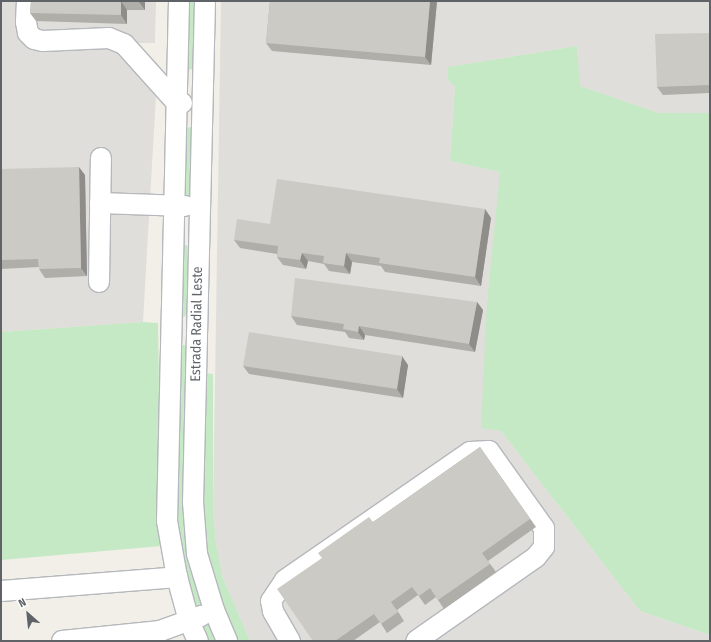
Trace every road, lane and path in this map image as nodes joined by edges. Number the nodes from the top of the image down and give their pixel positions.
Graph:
1 (27, 1) edge
2 (178, 1) edge
3 (205, 1) edge
4 (177, 103) junction
5 (202, 105) junction
6 (101, 158) dead end
7 (100, 204) junction
8 (172, 205) junction
9 (200, 206) junction
10 (98, 282) dead end
11 (170, 331) junction
12 (197, 333) junction
13 (176, 577) junction
14 (1, 591) edge
15 (214, 610) junction
16 (189, 621) junction
17 (62, 641) edge
18 (198, 641) edge
19 (227, 641) edge
20 (290, 641) edge
21 (416, 641) edge

1 - 4 street
2 - 4 street, Estrada Radial Leste
3 - 5 street, Estrada Radial Leste
4 - 5 street
4 - 8 street, Estrada Radial Leste
5 - 9 street, Estrada Radial Leste
6 - 7 street
7 - 8 street
7 - 10 street
8 - 9 street
8 - 11 street, Estrada Radial Leste
9 - 12 street, Estrada Radial Leste
11 - 12 street
11 - 13 street, Estrada Radial Leste
12 - 15 street, Estrada Radial Leste
13 - 14 street
13 - 16 street, Estrada Radial Leste
15 - 16 street
15 - 19 street, Estrada Radial Leste
16 - 17 street
16 - 18 street, Estrada Radial Leste
20 - 21 street

